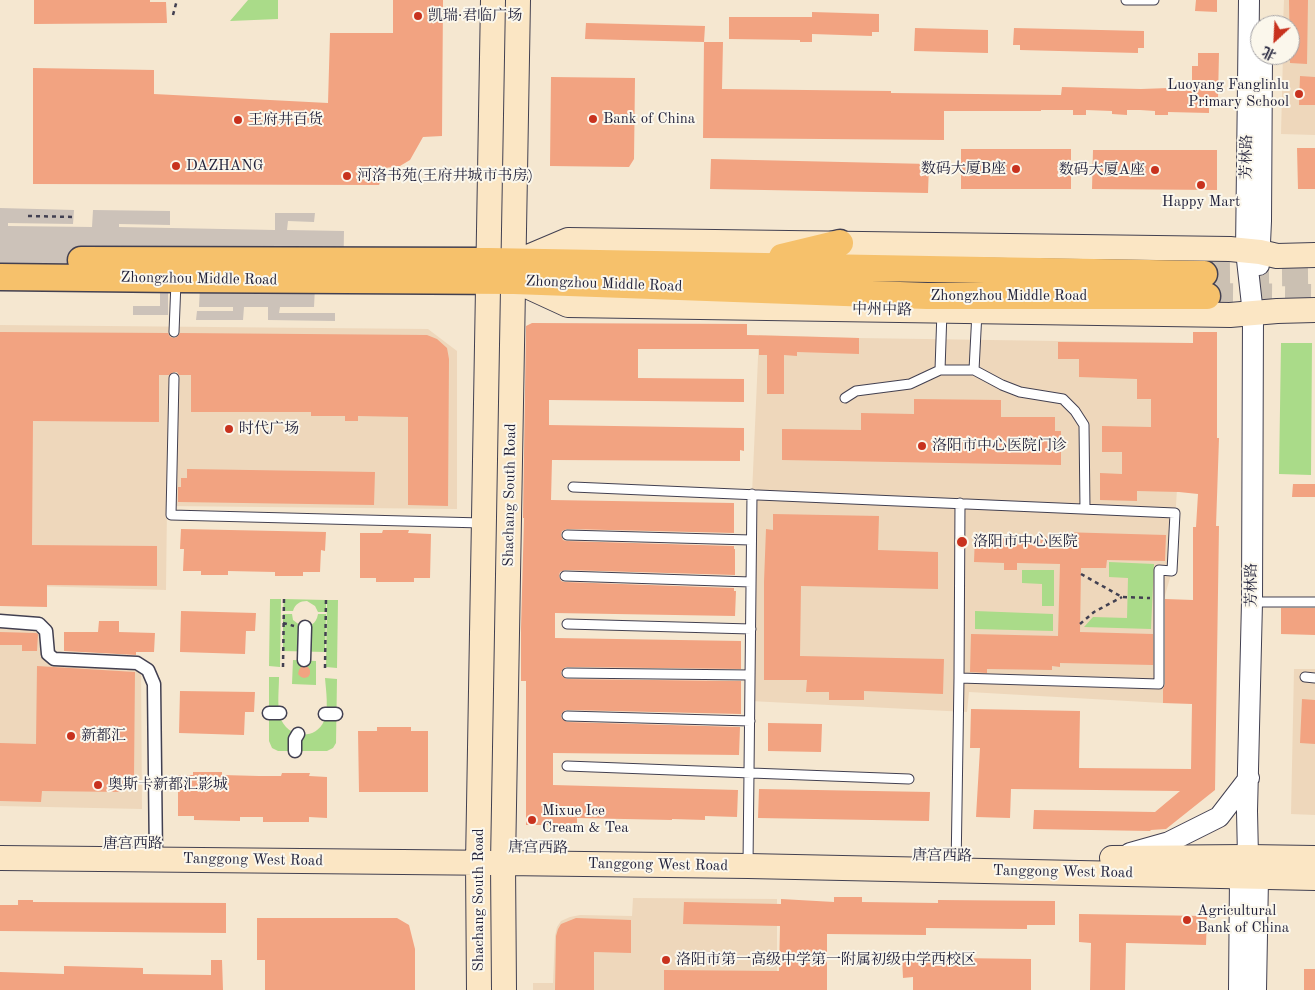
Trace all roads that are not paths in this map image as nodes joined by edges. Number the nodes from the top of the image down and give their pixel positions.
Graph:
1 (494, 0) edge
2 (518, 0) edge
3 (1126, 0) edge
4 (1154, 0) edge
5 (1249, 0) edge
6 (1263, 0) edge
7 (1262, 15) edge
8 (1262, 65) edge
9 (840, 244) junction
10 (1253, 251) junction
11 (1315, 255) edge
12 (0, 259) edge
13 (740, 266) junction
14 (502, 271) junction
15 (0, 277) edge
16 (176, 279) junction
17 (1315, 310) edge
18 (942, 311) junction
19 (977, 311) junction
20 (1253, 314) junction
21 (174, 332) dead end
22 (940, 370) junction
23 (974, 370) junction
24 (174, 378) dead end
25 (845, 398) dead end
26 (573, 487) dead end
27 (752, 494) junction
28 (960, 503) junction
29 (1085, 509) junction
30 (485, 523) junction
31 (567, 535) dead end
32 (751, 540) junction
33 (566, 576) dead end
34 (751, 582) junction
35 (1252, 602) junction
36 (1315, 602) edge
37 (0, 621) edge
38 (567, 624) dead end
39 (305, 627) dead end
40 (750, 629) junction
41 (304, 660) dead end
42 (567, 673) dead end
43 (750, 675) junction
44 (1305, 677) dead end
45 (959, 678) junction
46 (1315, 678) edge
47 (567, 716) dead end
48 (750, 721) junction
49 (298, 734) dead end
50 (295, 751) dead end
51 (567, 766) dead end
52 (749, 772) junction
53 (1249, 778) junction
54 (909, 779) dead end
55 (0, 844) edge
56 (156, 852) junction
57 (479, 855) junction
58 (503, 855) junction
59 (0, 858) edge
60 (1111, 858) junction
61 (1315, 858) edge
62 (748, 859) junction
63 (956, 864) junction
64 (1249, 870) junction
65 (1315, 878) edge
66 (479, 990) edge
67 (504, 990) edge
68 (1239, 990) edge
69 (1256, 990) edge

1 - 14 main road, Shachang South Road
2 - 14 main road, Shachang South Road
3 - 4 lane
5 - 10 street, 芳林路
6 - 7 street
8 - 10 street, 芳林路
9 - 10 main road
9 - 13 main road
9 - 14 main road
10 - 11 main road
10 - 20 street, 芳林路
12 - 14 main road, Zhongzhou Middle Road
13 - 14 main road, Zhongzhou Middle Road
13 - 14 main road, Zhongzhou Middle Road
14 - 16 main road, Zhongzhou Middle Road
14 - 18 main road, 中州中路
14 - 30 main road, Shachang South Road
14 - 58 main road, Shachang South Road
15 - 16 main road, Zhongzhou Middle Road
16 - 21 lane
17 - 20 main road, 中州中路
18 - 19 main road, 中州中路
18 - 22 lane
19 - 20 main road, 中州中路
19 - 23 lane
20 - 35 street, 芳林路
22 - 23 lane
22 - 25 lane
23 - 29 lane
24 - 30 lane
26 - 27 lane
27 - 28 lane
27 - 32 lane
28 - 29 lane
28 - 45 lane
29 - 45 lane
30 - 57 main road, Shachang South Road
31 - 32 lane
32 - 34 lane
33 - 34 lane
34 - 40 lane
35 - 36 lane
35 - 53 street, 芳林路
37 - 56 street
38 - 40 lane
39 - 41 street
40 - 43 lane
42 - 43 lane
43 - 48 lane
44 - 46 lane
45 - 63 lane
47 - 48 lane
48 - 52 lane
49 - 50 street
51 - 52 lane
52 - 54 lane
52 - 62 lane
53 - 60 street
53 - 64 street, 芳林路
55 - 56 main road, 唐宫西路
56 - 57 main road, Tanggong West Road
56 - 59 main road, Tanggong West Road
57 - 58 main road, Tanggong West Road
57 - 66 main road, Shachang South Road
58 - 62 main road, Tanggong West Road
58 - 67 main road, Shachang South Road
60 - 63 main road, 唐宫西路
60 - 64 main road, 唐宫西路
61 - 64 main road, 唐宫西路
62 - 63 main road, Tanggong West Road
63 - 64 main road, Tanggong West Road
64 - 65 main road, Tanggong West Road
64 - 68 street, 芳林路
64 - 69 street, 芳林路

